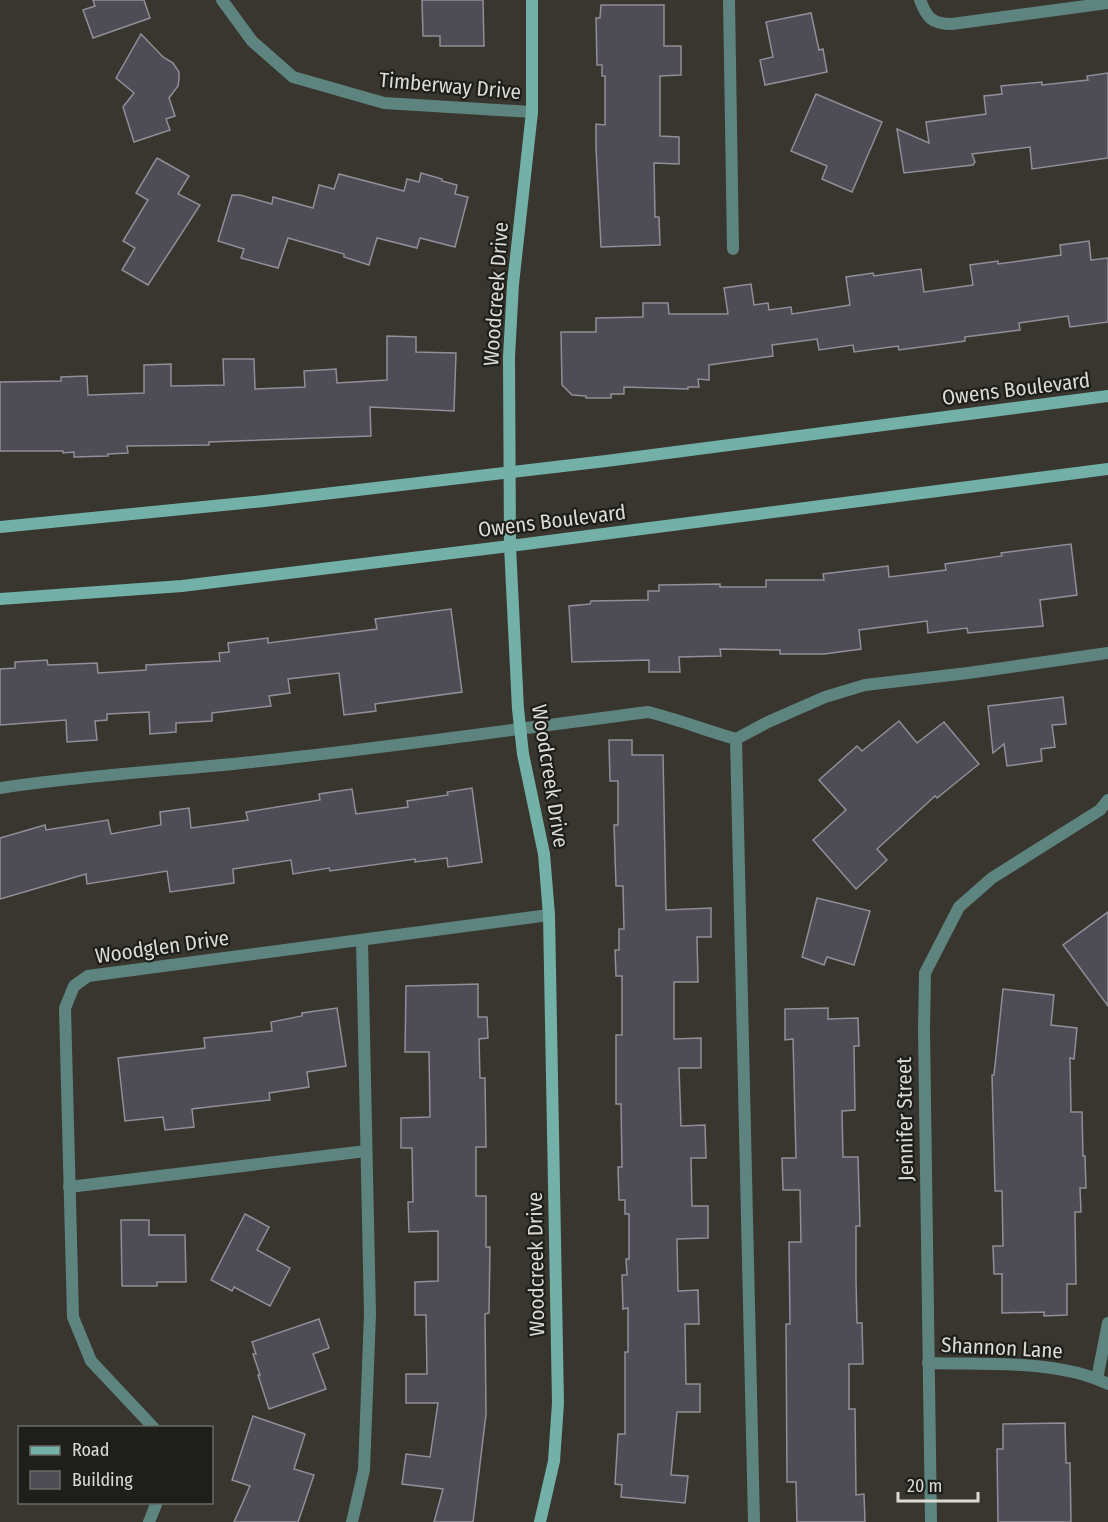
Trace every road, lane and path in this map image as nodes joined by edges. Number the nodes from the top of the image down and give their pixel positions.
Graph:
1 (222, 0) edge
2 (532, 0) edge
3 (729, 0) edge
4 (920, 0) edge
5 (1108, 3) edge
6 (532, 112) junction
7 (733, 249) dead end
8 (1108, 396) edge
9 (1108, 469) edge
10 (509, 472) junction
11 (0, 527) edge
12 (510, 546) junction
13 (0, 599) edge
14 (1108, 653) edge
15 (520, 729) junction
16 (736, 739) junction
17 (0, 788) edge
18 (1108, 800) edge
19 (549, 915) junction
20 (362, 940) junction
21 (366, 1151) junction
22 (69, 1187) junction
23 (1108, 1323) edge
24 (928, 1363) junction
25 (1103, 1381) edge
26 (152, 1426) edge
27 (157, 1504) edge
28 (149, 1522) edge
29 (352, 1522) edge
30 (540, 1522) edge
31 (754, 1522) edge
32 (931, 1522) edge

1 - 6 street, Timberway Drive
2 - 6 street, Woodcreek Drive
3 - 7 street
4 - 5 street
6 - 10 street, Woodcreek Drive
8 - 10 street, Owens Boulevard
9 - 12 street, Owens Boulevard
10 - 11 street, Owens Boulevard
10 - 12 street, Woodcreek Drive
12 - 13 street, Owens Boulevard
12 - 15 street, Woodcreek Drive
14 - 16 street
15 - 16 street
15 - 17 street
15 - 19 street, Woodcreek Drive
16 - 31 street
18 - 24 street, Jennifer Street
19 - 20 street, Woodglen Drive
19 - 30 street, Woodcreek Drive
20 - 21 street
20 - 22 street, Woodglen Drive
21 - 22 street
21 - 29 street
22 - 26 street, Woodglen Drive
23 - 25 street
24 - 25 street, Shannon Lane
24 - 32 street, Jennifer Street
27 - 28 street

